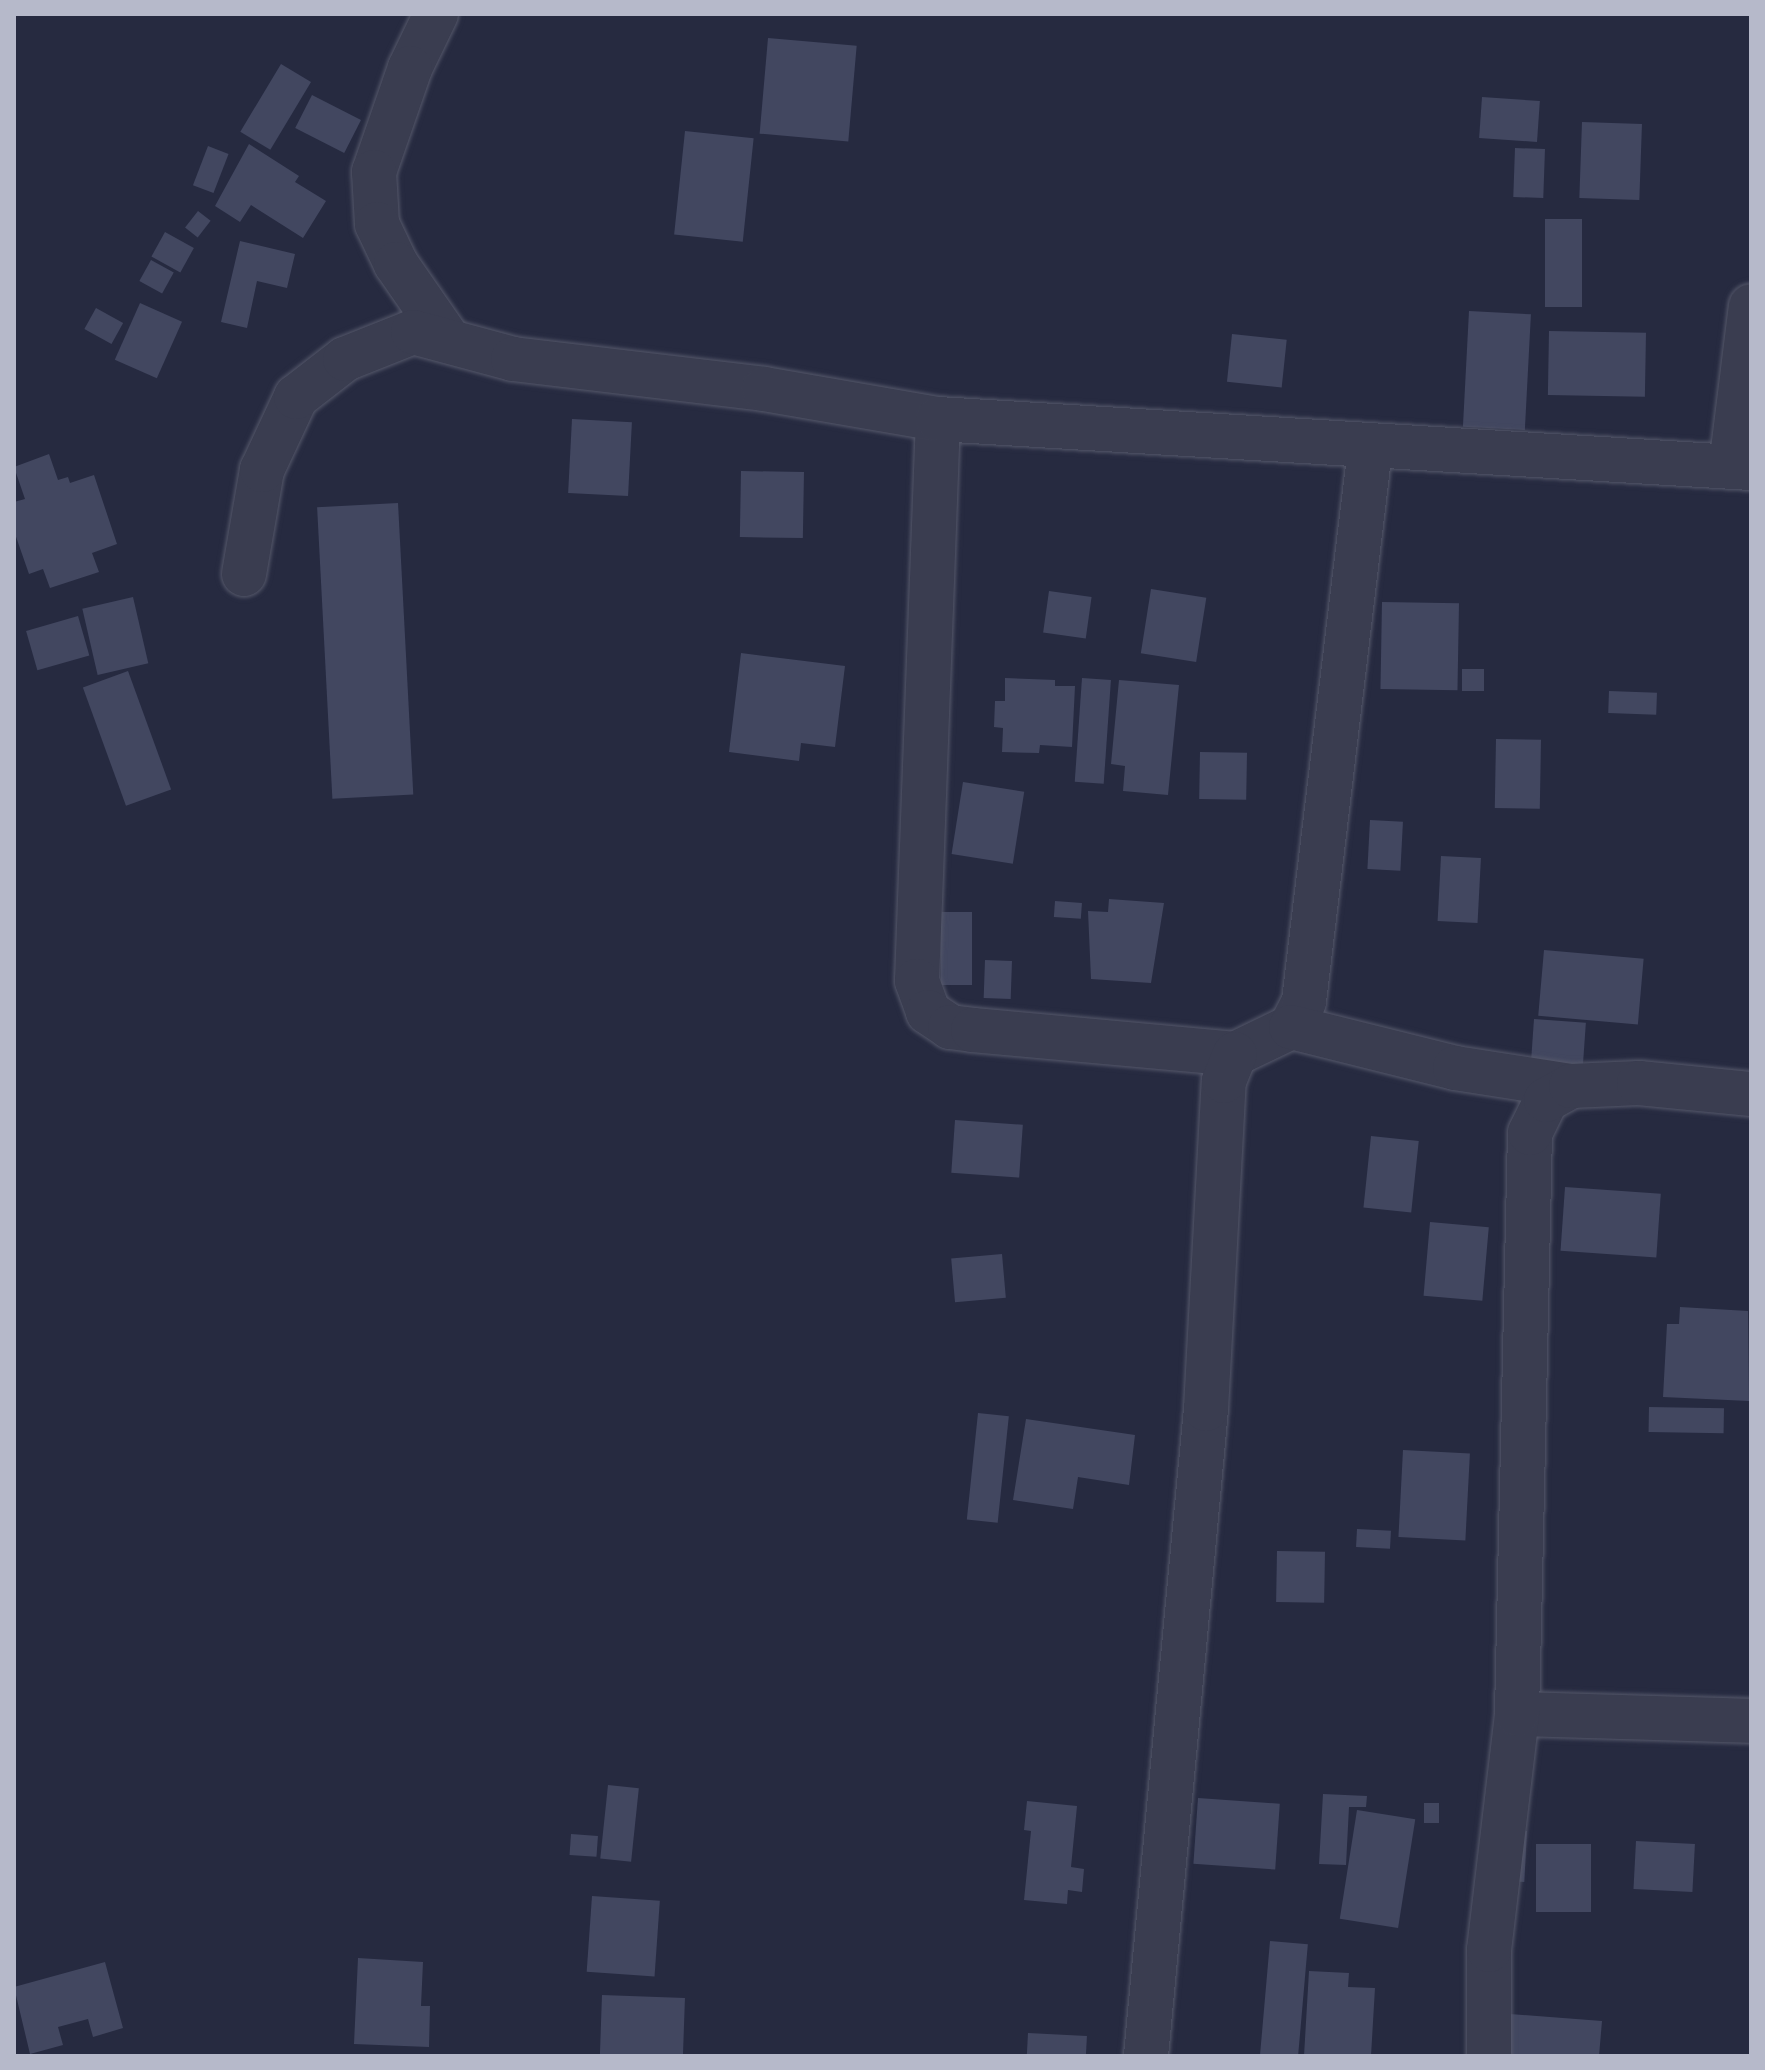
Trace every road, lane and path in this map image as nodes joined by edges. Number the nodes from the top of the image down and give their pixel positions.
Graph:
1 (436, 14) edge
2 (1751, 306) edge
3 (448, 339) junction
4 (938, 419) junction
5 (1370, 449) junction
6 (1741, 467) edge
7 (244, 574) dead end
8 (1291, 1027) junction
9 (1235, 1054) junction
10 (1571, 1086) junction
11 (1751, 1094) edge
12 (1517, 1714) junction
13 (1751, 1721) edge
14 (1146, 2056) edge
15 (1489, 2056) edge

1 - 3 street
2 - 6 street
3 - 4 street
3 - 7 street
4 - 5 street
4 - 9 street
5 - 6 street
5 - 8 street
8 - 9 street
8 - 10 street
9 - 14 street
10 - 11 street
10 - 12 street
12 - 13 street
12 - 15 street

